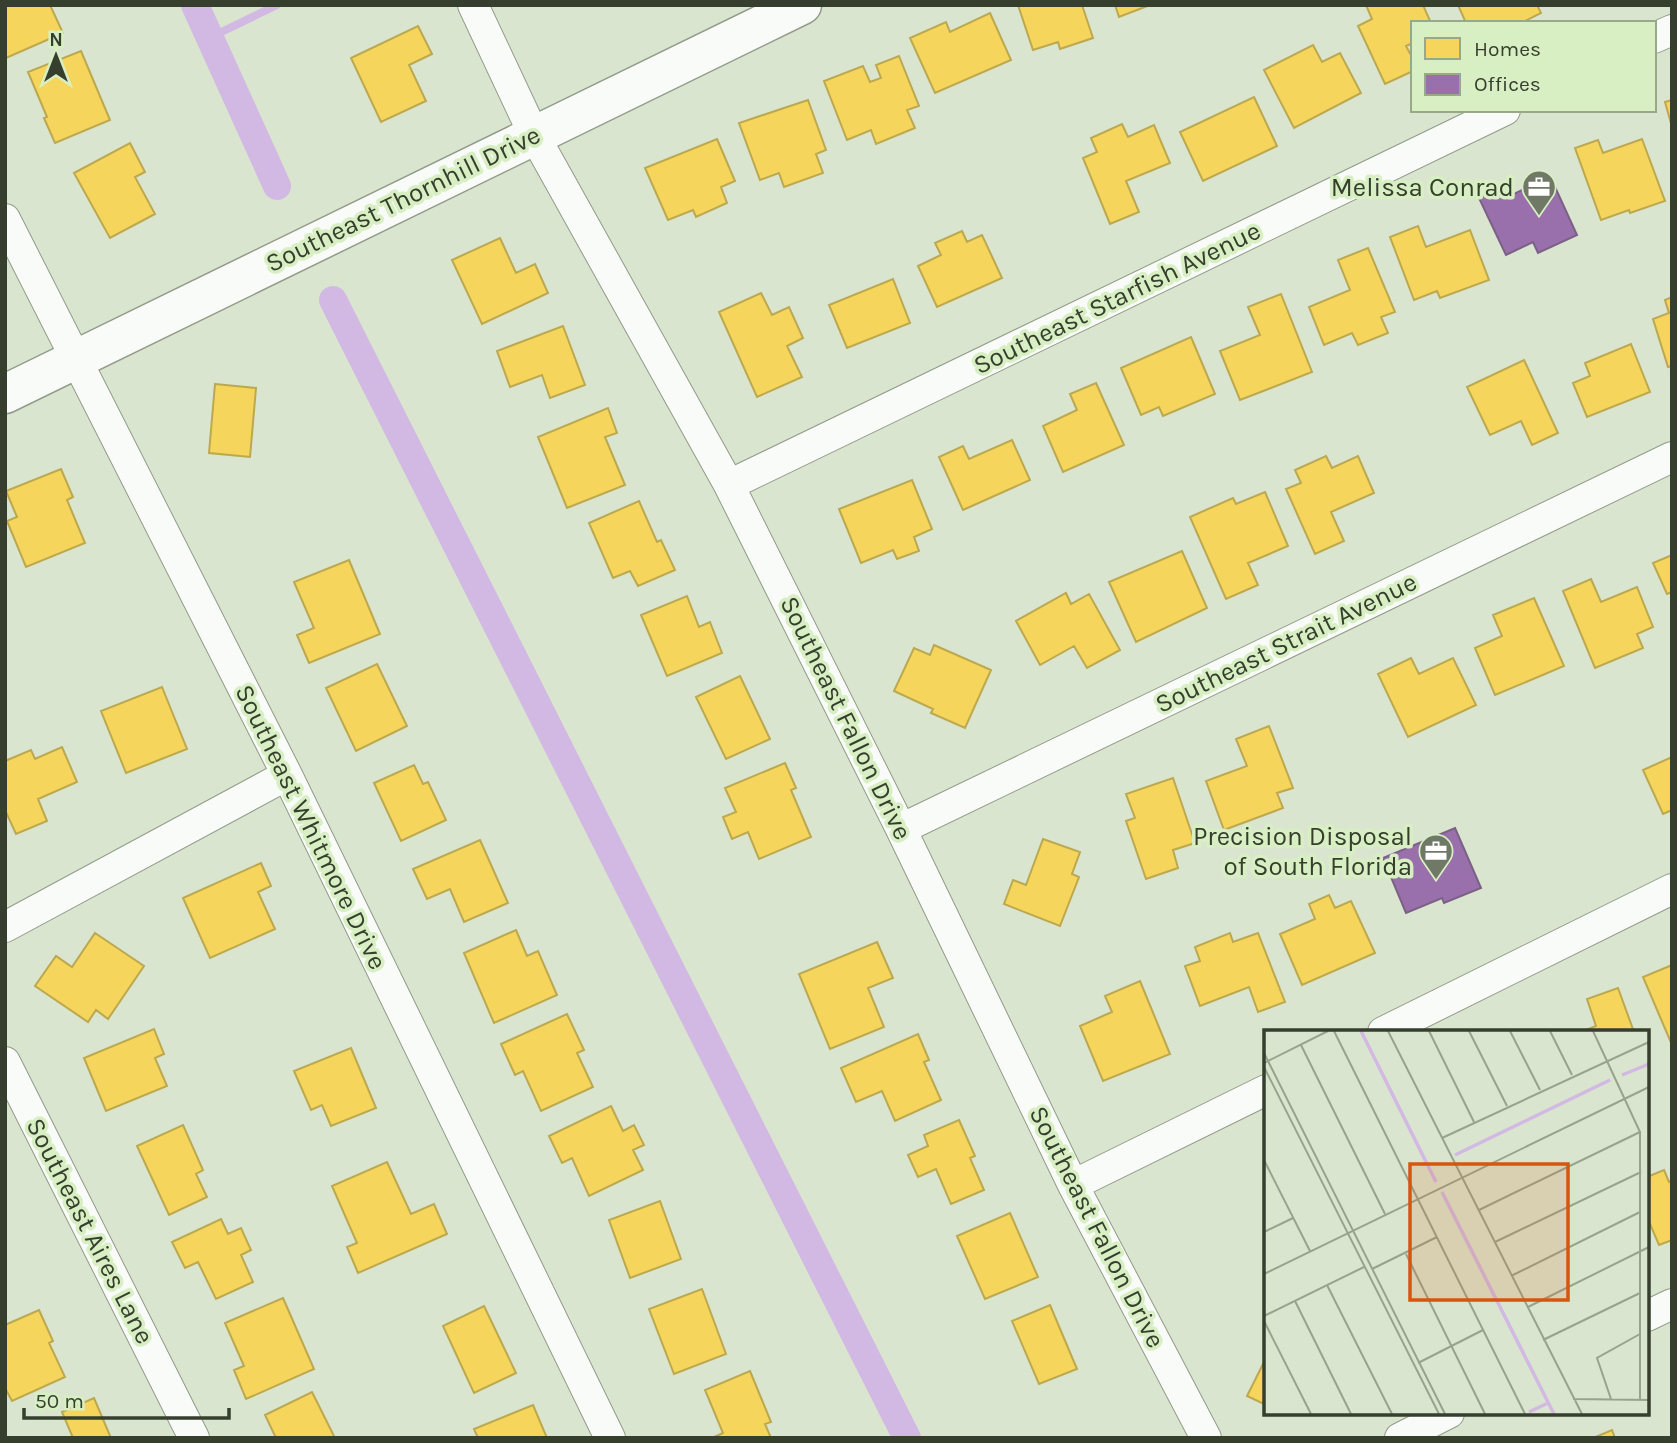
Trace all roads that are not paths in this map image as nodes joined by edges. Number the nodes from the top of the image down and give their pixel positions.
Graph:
1 (473, 5) edge
2 (802, 5) edge
3 (1672, 30) edge
4 (1656, 37) edge
5 (1501, 112) edge
6 (534, 135) junction
7 (5, 219) edge
8 (75, 359) junction
9 (5, 394) edge
10 (1672, 457) edge
11 (729, 485) junction
12 (287, 775) junction
13 (901, 829) junction
14 (1672, 889) edge
15 (5, 927) edge
16 (1387, 1030) edge
17 (5, 1062) edge
18 (1264, 1091) edge
19 (1073, 1185) junction
20 (1672, 1304) edge
21 (1649, 1315) edge
22 (1445, 1415) edge
23 (194, 1438) edge
24 (610, 1438) edge
25 (1206, 1438) edge
26 (1399, 1438) edge

1 - 6 street, Southeast Fallon Drive
2 - 6 street, Southeast Thornhill Drive
3 - 4 street
5 - 11 street, Southeast Starfish Avenue
6 - 8 street, Southeast Thornhill Drive
6 - 11 street, Southeast Fallon Drive
7 - 8 street, Southeast Whitmore Drive
8 - 9 street, Southeast Thornhill Drive
8 - 12 street, Southeast Whitmore Drive
10 - 13 street, Southeast Strait Avenue
11 - 13 street, Southeast Fallon Drive
12 - 15 street
12 - 24 street, Southeast Whitmore Drive
13 - 19 street, Southeast Fallon Drive
14 - 16 street
17 - 23 street, Southeast Aires Lane
18 - 19 street
19 - 25 street, Southeast Fallon Drive
20 - 21 street
22 - 26 street

